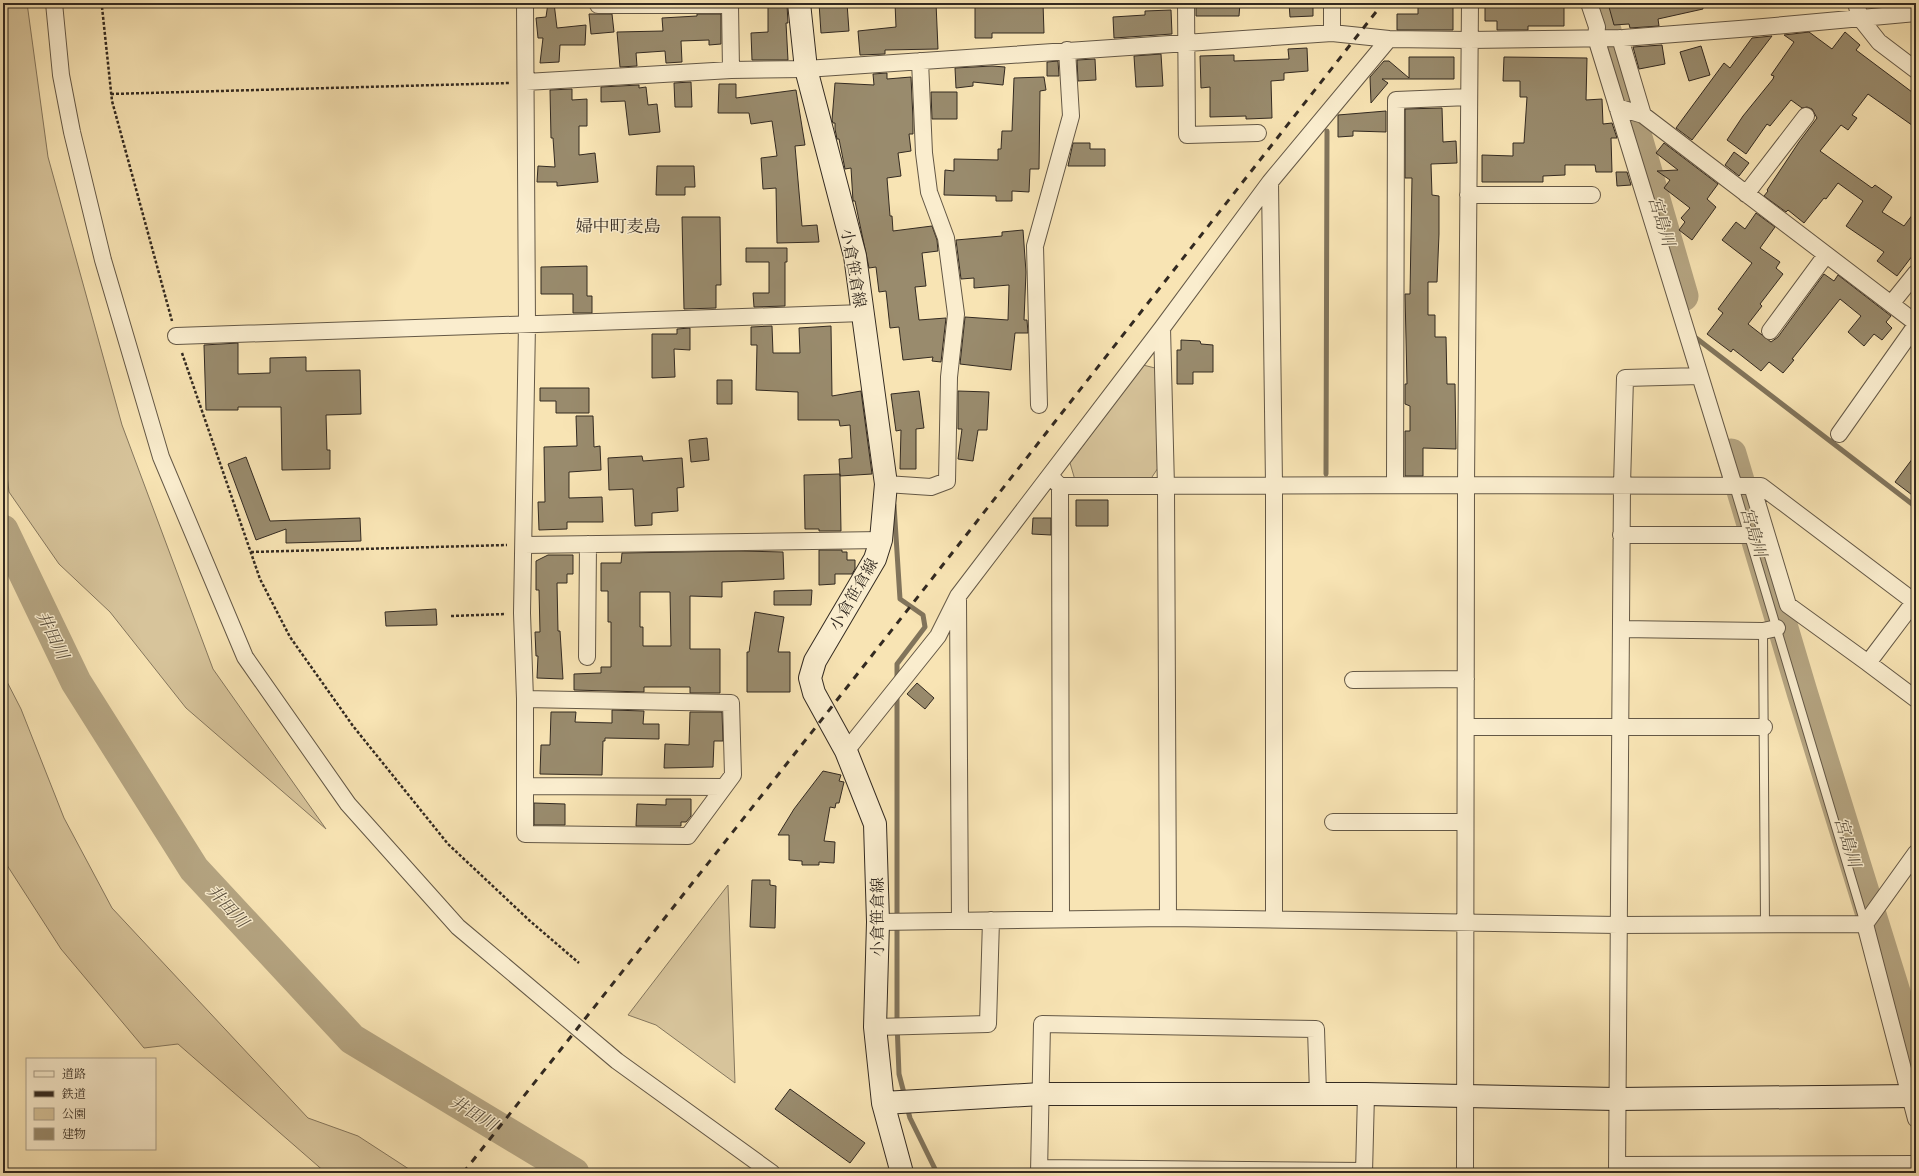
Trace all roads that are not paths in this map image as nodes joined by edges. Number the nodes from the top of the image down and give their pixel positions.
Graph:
1 (54, 3) edge
2 (526, 3) edge
3 (799, 3) edge
4 (1186, 3) edge
5 (1332, 3) edge
6 (1470, 3) edge
7 (1589, 3) edge
8 (598, 5) dead end
9 (1858, 11) edge
10 (1916, 13) edge
11 (1332, 33) junction
12 (1596, 38) junction
13 (1620, 38) junction
14 (1389, 39) junction
15 (1469, 40) junction
16 (1187, 42) junction
17 (1067, 50) junction
18 (920, 61) junction
19 (731, 70) junction
20 (806, 70) junction
21 (1916, 70) edge
22 (526, 82) junction
23 (1469, 97) junction
24 (1617, 107) junction
25 (1642, 115) junction
26 (1806, 116) dead end
27 (1258, 133) dead end
28 (1270, 182) junction
29 (1746, 194) junction
30 (1592, 195) dead end
31 (1468, 196) junction
32 (1826, 255) junction
33 (1916, 273) edge
34 (1891, 304) junction
35 (863, 314) junction
36 (527, 324) junction
37 (1916, 324) edge
38 (1162, 328) junction
39 (1770, 331) dead end
40 (176, 336) road end
41 (1700, 376) junction
42 (1039, 405) dead end
43 (1839, 434) dead end
44 (1055, 481) junction
45 (886, 484) junction
46 (1274, 485) junction
47 (1395, 485) junction
48 (1466, 485) junction
49 (1622, 485) junction
50 (1734, 486) junction
51 (1752, 486) junction
52 (1166, 487) junction
53 (1622, 535) junction
54 (1749, 535) junction
55 (881, 540) junction
56 (588, 544) junction
57 (524, 545) junction
58 (958, 596) junction
59 (1915, 603) edge
60 (1621, 628) junction
61 (1770, 629) junction
62 (587, 657) dead end
63 (1868, 663) junction
64 (1353, 680) dead end
65 (1466, 680) junction
66 (525, 699) junction
67 (1916, 699) edge
68 (1466, 727) junction
69 (1620, 727) junction
70 (1764, 727) junction
71 (846, 751) junction
72 (525, 786) junction
73 (724, 787) junction
74 (1333, 822) dead end
75 (1465, 822) junction
76 (1916, 853) edge
77 (1061, 918) junction
78 (1168, 918) junction
79 (1274, 919) junction
80 (991, 920) junction
81 (960, 921) junction
82 (878, 922) junction
83 (1465, 924) junction
84 (1765, 924) junction
85 (1865, 924) junction
86 (1618, 925) junction
87 (875, 1027) junction
88 (1041, 1094) junction
89 (1318, 1094) junction
90 (1366, 1094) junction
91 (1913, 1096) edge
92 (1465, 1097) junction
93 (1617, 1099) junction
94 (883, 1103) junction
95 (1916, 1119) edge
96 (1916, 1164) edge
97 (1617, 1169) edge
98 (1039, 1171) edge
99 (1364, 1172) edge
100 (772, 1173) edge
101 (902, 1173) edge
102 (1465, 1173) edge

1 - 100 street
2 - 22 street
3 - 20 main road, 小倉笹倉線
4 - 16 street
5 - 11 street
6 - 15 street
7 - 12 street
8 - 19 street
9 - 10 street
9 - 13 street
9 - 21 street
11 - 14 street
11 - 16 street
12 - 13 street
12 - 15 street
12 - 24 street
13 - 25 street
14 - 15 street
14 - 28 street
15 - 23 street
16 - 17 street
16 - 27 street
17 - 18 street
17 - 42 street
18 - 20 street
18 - 45 street
19 - 20 street
19 - 22 street
20 - 35 main road, 小倉笹倉線
22 - 36 street
23 - 31 street
23 - 47 street
24 - 25 street
24 - 41 street
25 - 29 street
26 - 29 street
28 - 38 street
28 - 46 street
29 - 32 street
30 - 31 street
31 - 48 street
32 - 34 street
32 - 39 street
33 - 34 street
34 - 37 street
35 - 36 street
35 - 45 main road, 小倉笹倉線
36 - 40 street
36 - 57 street
37 - 43 street
38 - 44 street
38 - 52 street
41 - 49 street
41 - 50 street
44 - 52 street
44 - 58 street
44 - 77 street
45 - 55 main road, 小倉笹倉線
46 - 47 street
46 - 52 street
46 - 79 street
47 - 48 street
48 - 49 street
48 - 65 street
49 - 50 street
49 - 53 street
50 - 51 street
50 - 54 lane
51 - 59 street
51 - 63 street
52 - 78 street
53 - 54 street
53 - 60 street
54 - 61 lane
55 - 56 street
55 - 71 main road, 小倉笹倉線
56 - 57 street
56 - 62 street
57 - 66 street
58 - 71 street
58 - 81 street
59 - 63 street
60 - 61 street
60 - 69 street
61 - 70 lane
61 - 85 lane
63 - 67 street
64 - 65 street
65 - 68 street
66 - 72 street
66 - 73 street
68 - 69 street
68 - 75 street
69 - 70 street
69 - 86 street
70 - 84 lane
71 - 82 main road, 小倉笹倉線
72 - 73 street
72 - 73 street
74 - 75 street
75 - 83 street
76 - 85 street
77 - 78 street
77 - 80 street
78 - 79 street
79 - 83 street
80 - 81 street
80 - 87 street
81 - 82 street
82 - 87 main road, 小倉笹倉線
83 - 86 street
83 - 92 street
84 - 85 street
84 - 86 street
85 - 91 street
86 - 93 street
87 - 94 main road, 小倉笹倉線
88 - 89 main road
88 - 89 street
88 - 94 main road
88 - 98 street
89 - 90 main road
90 - 92 main road
90 - 99 street
91 - 93 main road
91 - 95 street
92 - 93 main road
92 - 102 street
93 - 97 street
94 - 101 main road, 小倉笹倉線
96 - 97 street
98 - 99 street

